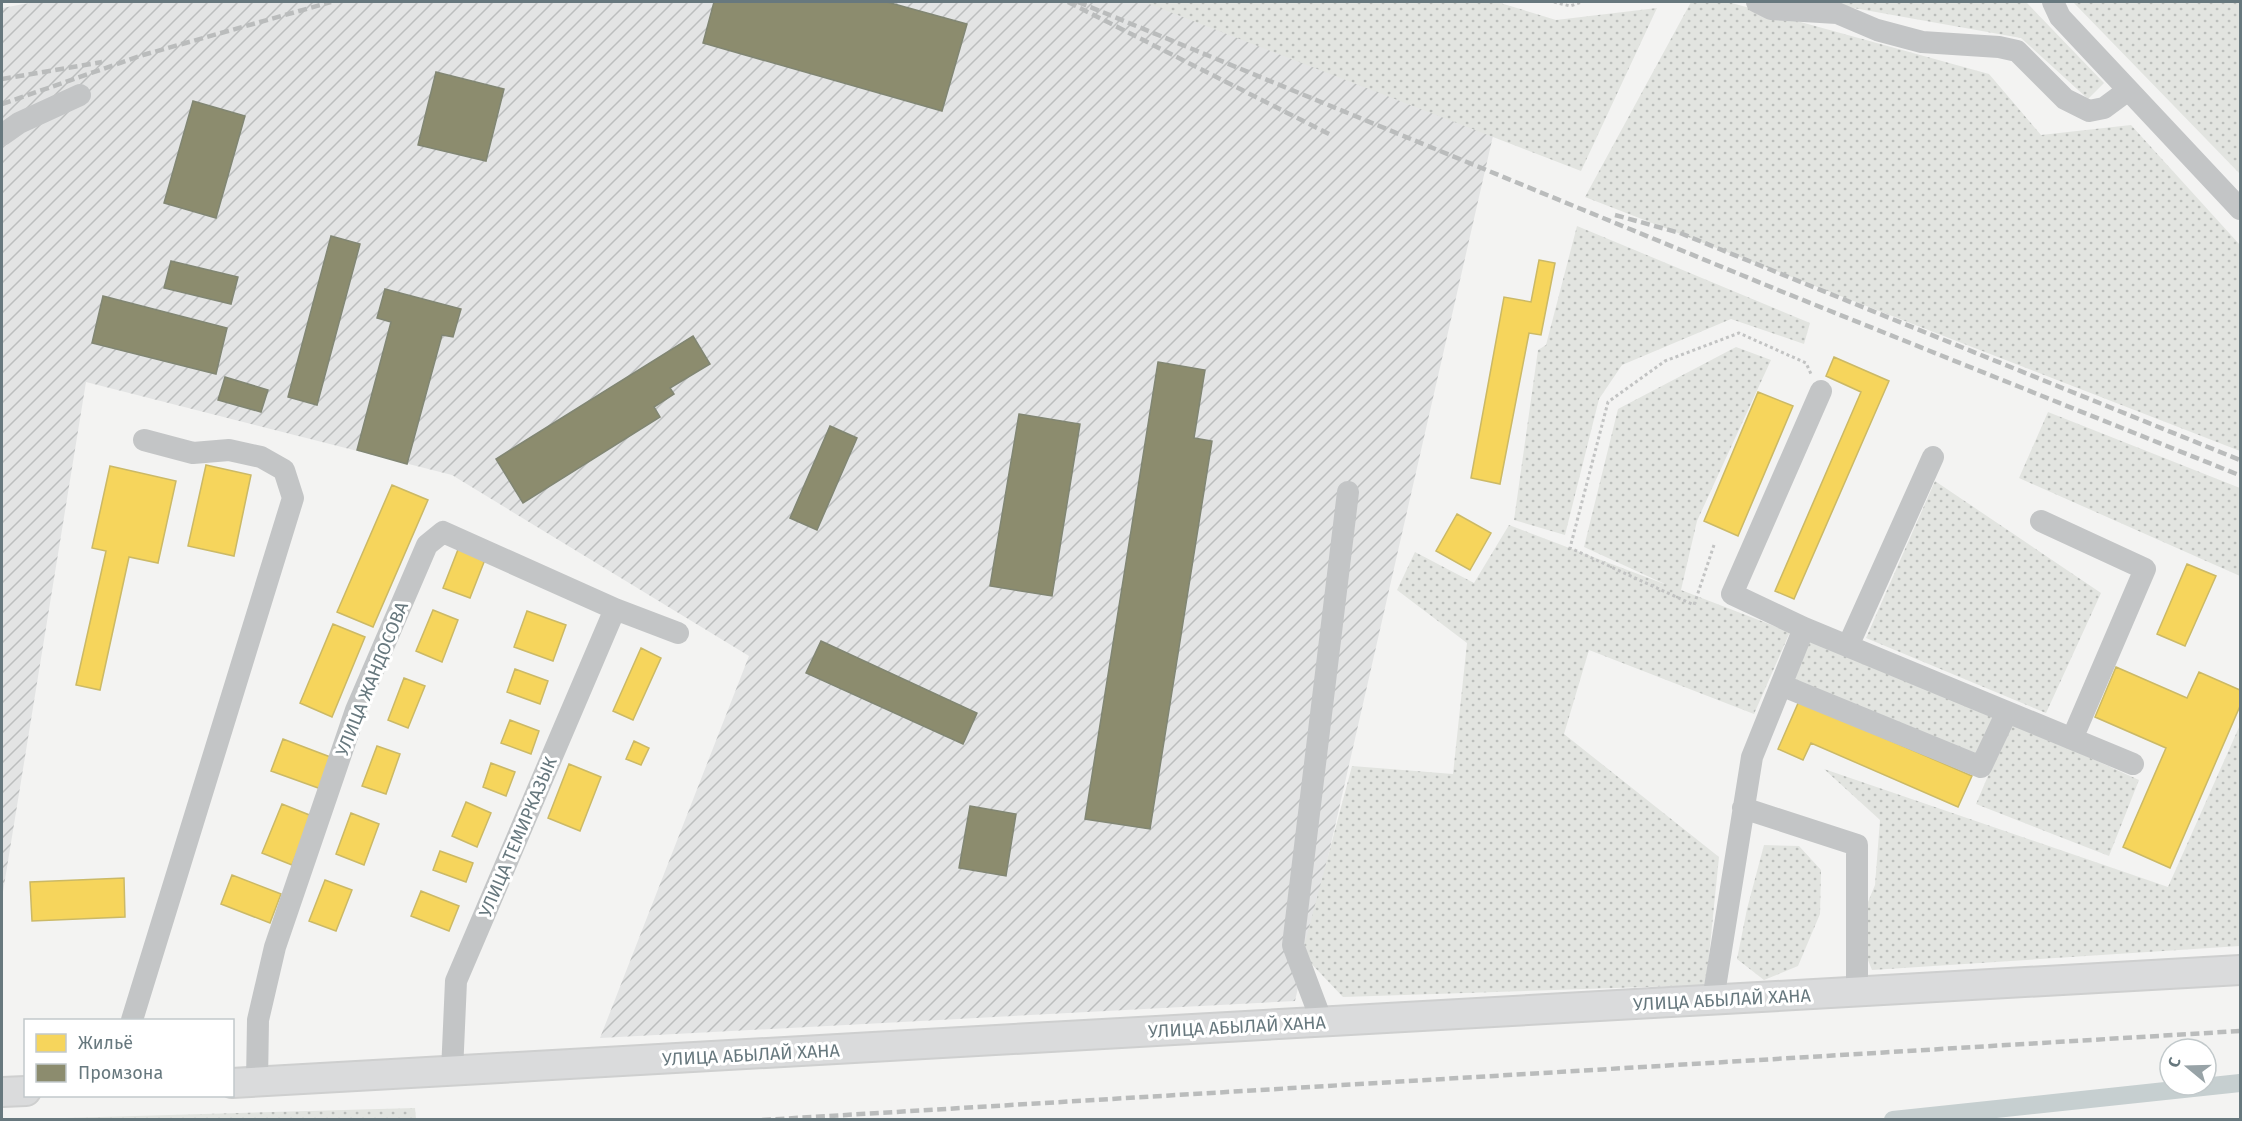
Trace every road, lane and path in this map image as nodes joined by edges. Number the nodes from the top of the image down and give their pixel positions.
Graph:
1 (1554, 2) edge
2 (1582, 2) edge
3 (1757, 2) edge
4 (2053, 7) edge
5 (2127, 91) junction
6 (80, 94) dead end
7 (2, 135) edge
8 (2241, 208) edge
9 (1821, 391) joint
10 (144, 440) dead end
11 (1933, 458) dead end
12 (1348, 492) dead end
13 (2041, 521) dead end
14 (1714, 545) dead end
15 (615, 609) junction
16 (1804, 628) junction
17 (678, 633) dead end
18 (1848, 646) junction
19 (1781, 685) junction
20 (2007, 712) junction
21 (2072, 739) junction
22 (2133, 764) dead end
23 (1743, 808) junction
24 (2241, 970) edge
25 (1857, 992) junction
26 (1713, 1000) junction
27 (132, 1019) edge
28 (1322, 1022) junction
29 (452, 1072) junction
30 (245, 1083) edge
31 (24, 1091) edge
32 (2, 1092) edge

1 - 2 path
3 - 5 street
4 - 5 street
5 - 8 street
6 - 7 street
9 - 14 path
9 - 16 street
10 - 27 street
11 - 18 street
12 - 28 street
13 - 21 street
15 - 17 street, УЛИЦА ЖАНДОСОВА
15 - 29 street, УЛИЦА ТЕМИРКАЗЫК
15 - 30 street, УЛИЦА ЖАНДОСОВА
16 - 18 street
16 - 19 street
18 - 20 street
19 - 20 street
19 - 23 street
20 - 21 street
21 - 22 street
23 - 25 street
23 - 26 street
24 - 25 main road, УЛИЦА АБЫЛАЙ ХАНА
25 - 26 main road, УЛИЦА АБЫЛАЙ ХАНА
26 - 28 main road, УЛИЦА АБЫЛАЙ ХАНА
28 - 29 main road, УЛИЦА АБЫЛАЙ ХАНА
29 - 30 main road, УЛИЦА АБЫЛАЙ ХАНА
31 - 32 main road

